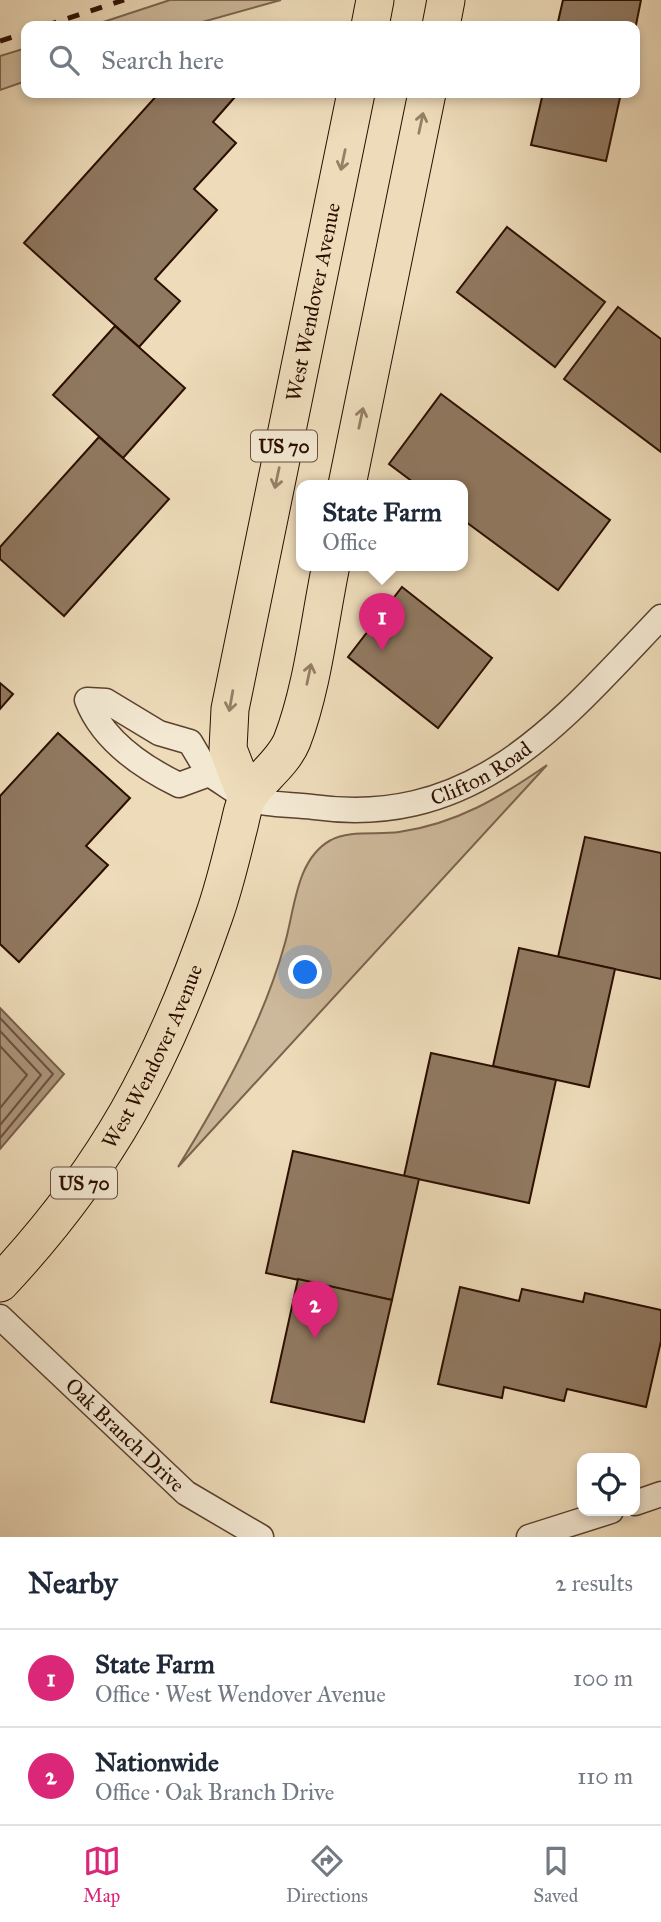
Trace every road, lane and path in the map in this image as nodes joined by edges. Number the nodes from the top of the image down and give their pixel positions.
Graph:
1 (375, 0) edge
2 (446, 0) edge
3 (371, 21) edge
4 (442, 21) edge
5 (355, 98) edge
6 (426, 98) edge
7 (348, 480) edge
8 (330, 571) edge
9 (661, 617) edge
10 (209, 774) junction
11 (247, 798) junction
12 (0, 1283) edge
13 (0, 1317) edge
14 (661, 1494) edge
15 (640, 1501) edge
16 (595, 1516) edge
17 (261, 1537) edge
18 (529, 1537) edge

1 - 3 highway
2 - 4 highway
5 -> 11 highway, West Wendover Avenue / US 70
7 -> 6 highway
11 -> 8 highway, West Wendover Avenue / US 70
9 - 11 street, Clifton Road
10 - 10 street
10 - 11 street
11 - 12 highway, West Wendover Avenue / US 70
13 - 17 street, Oak Branch Drive
14 - 15 street
16 - 18 street

